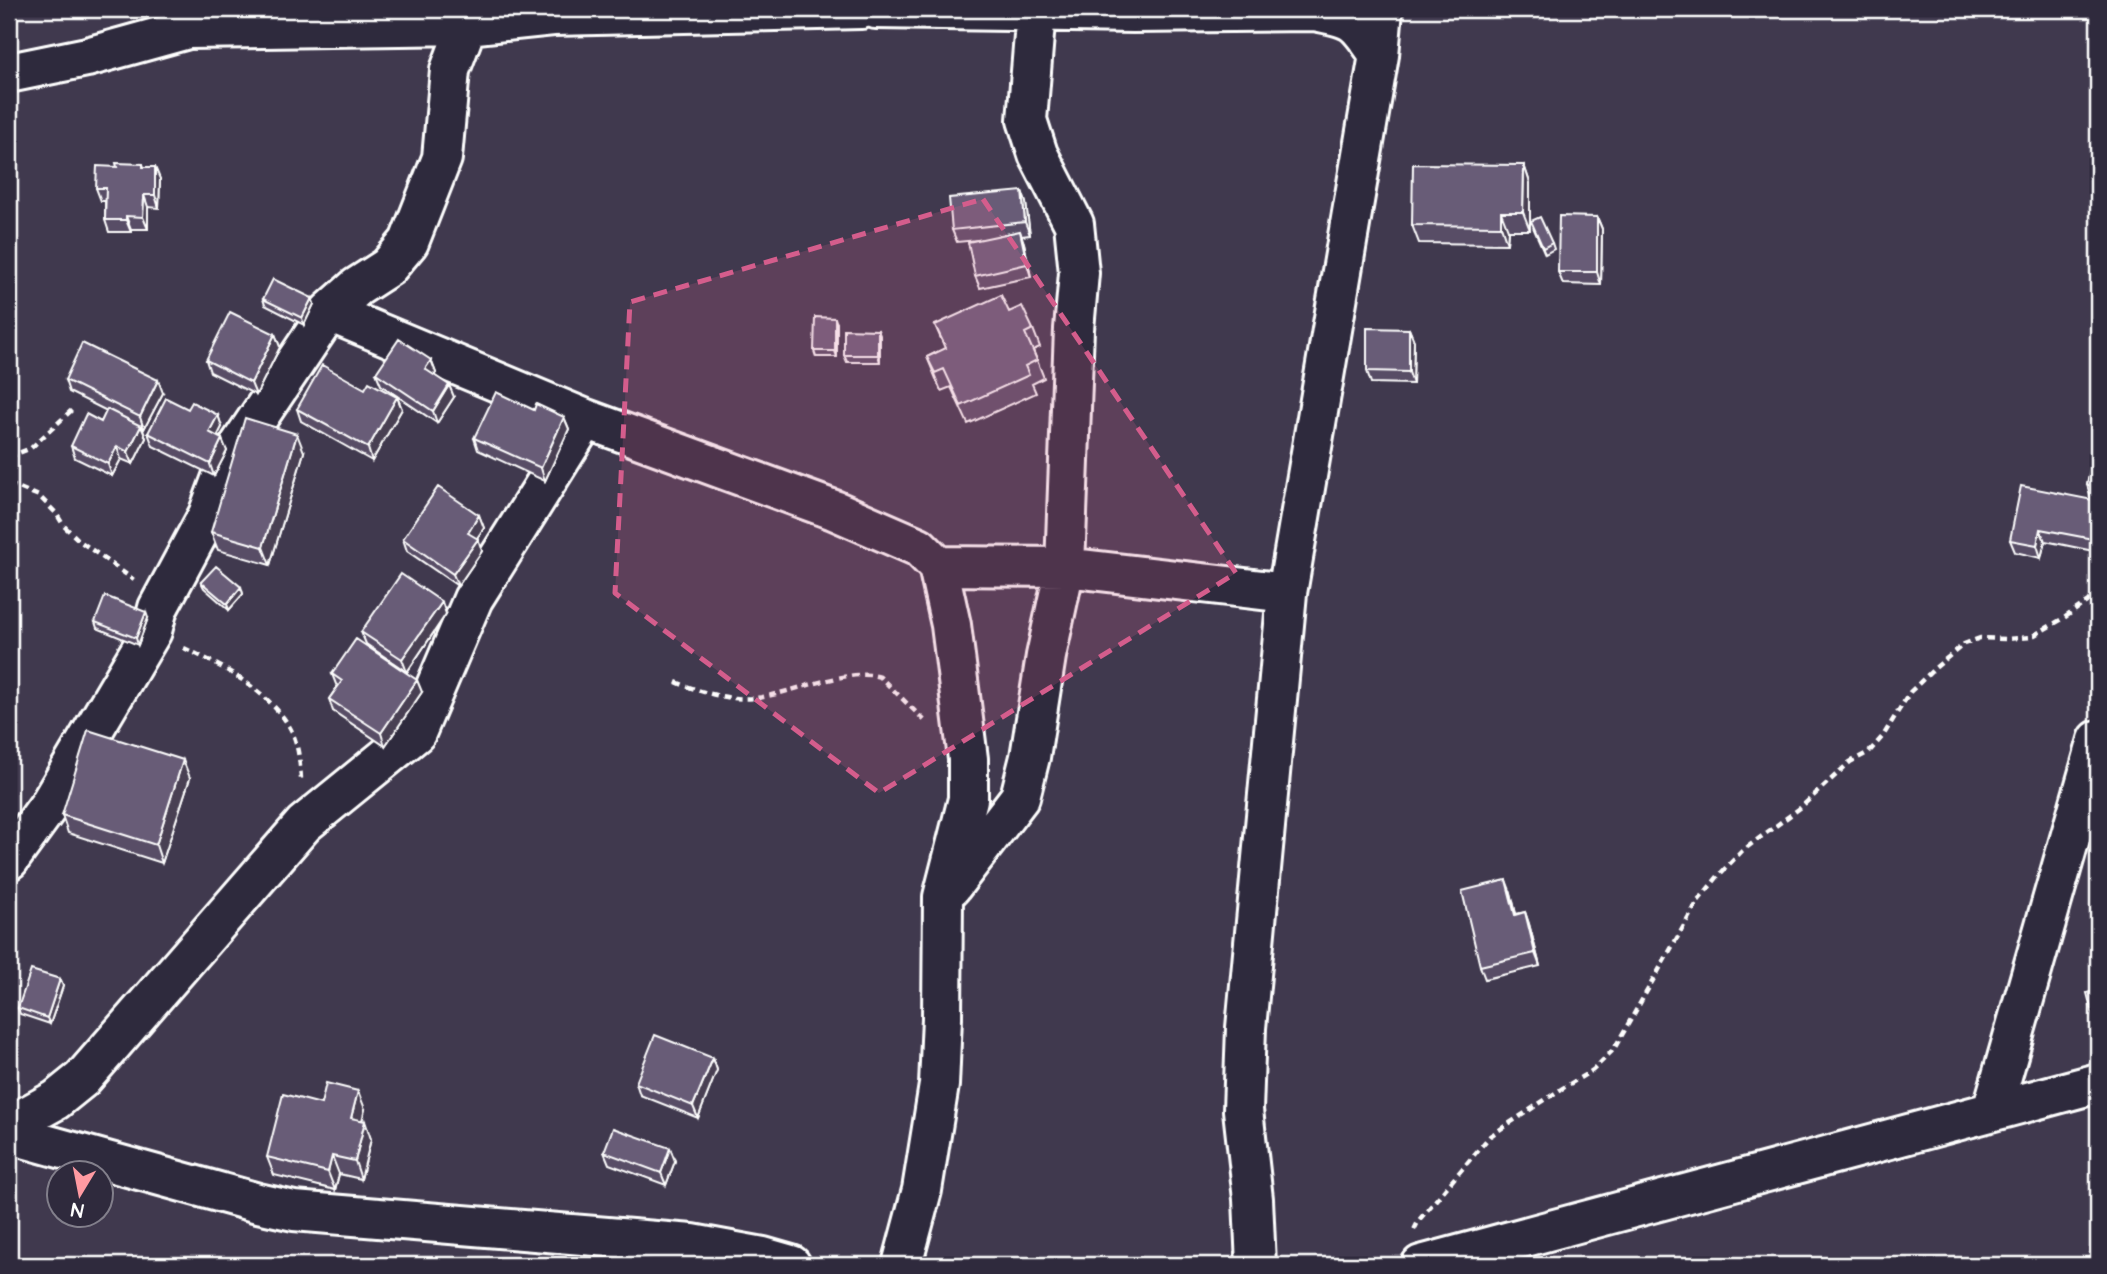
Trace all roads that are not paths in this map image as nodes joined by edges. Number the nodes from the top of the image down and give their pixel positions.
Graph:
1 (861, 9) edge
2 (876, 9) edge
3 (1384, 9) edge
4 (1036, 11) junction
5 (467, 25) junction
6 (1379, 55) junction
7 (9, 73) edge
8 (329, 312) junction
9 (586, 419) junction
10 (939, 566) junction
11 (1065, 567) junction
12 (1287, 593) junction
13 (2098, 740) edge
14 (9, 860) edge
15 (943, 897) junction
16 (2098, 1083) edge
17 (1992, 1111) junction
18 (9, 1126) edge
19 (9, 1134) edge
20 (1417, 1248) edge
21 (791, 1265) edge
22 (902, 1265) edge
23 (1256, 1265) edge

1 - 5 street
2 - 4 street
3 - 6 street
4 - 6 street
4 - 11 street
5 - 7 street
5 - 8 street
6 - 12 street
8 - 9 street
8 - 14 street
9 - 10 street
9 - 18 street
10 - 11 street
10 - 15 street
11 - 12 street
11 - 15 street
12 - 23 street
13 - 17 street
15 - 22 street
16 - 17 street
17 - 20 street
19 - 21 street

